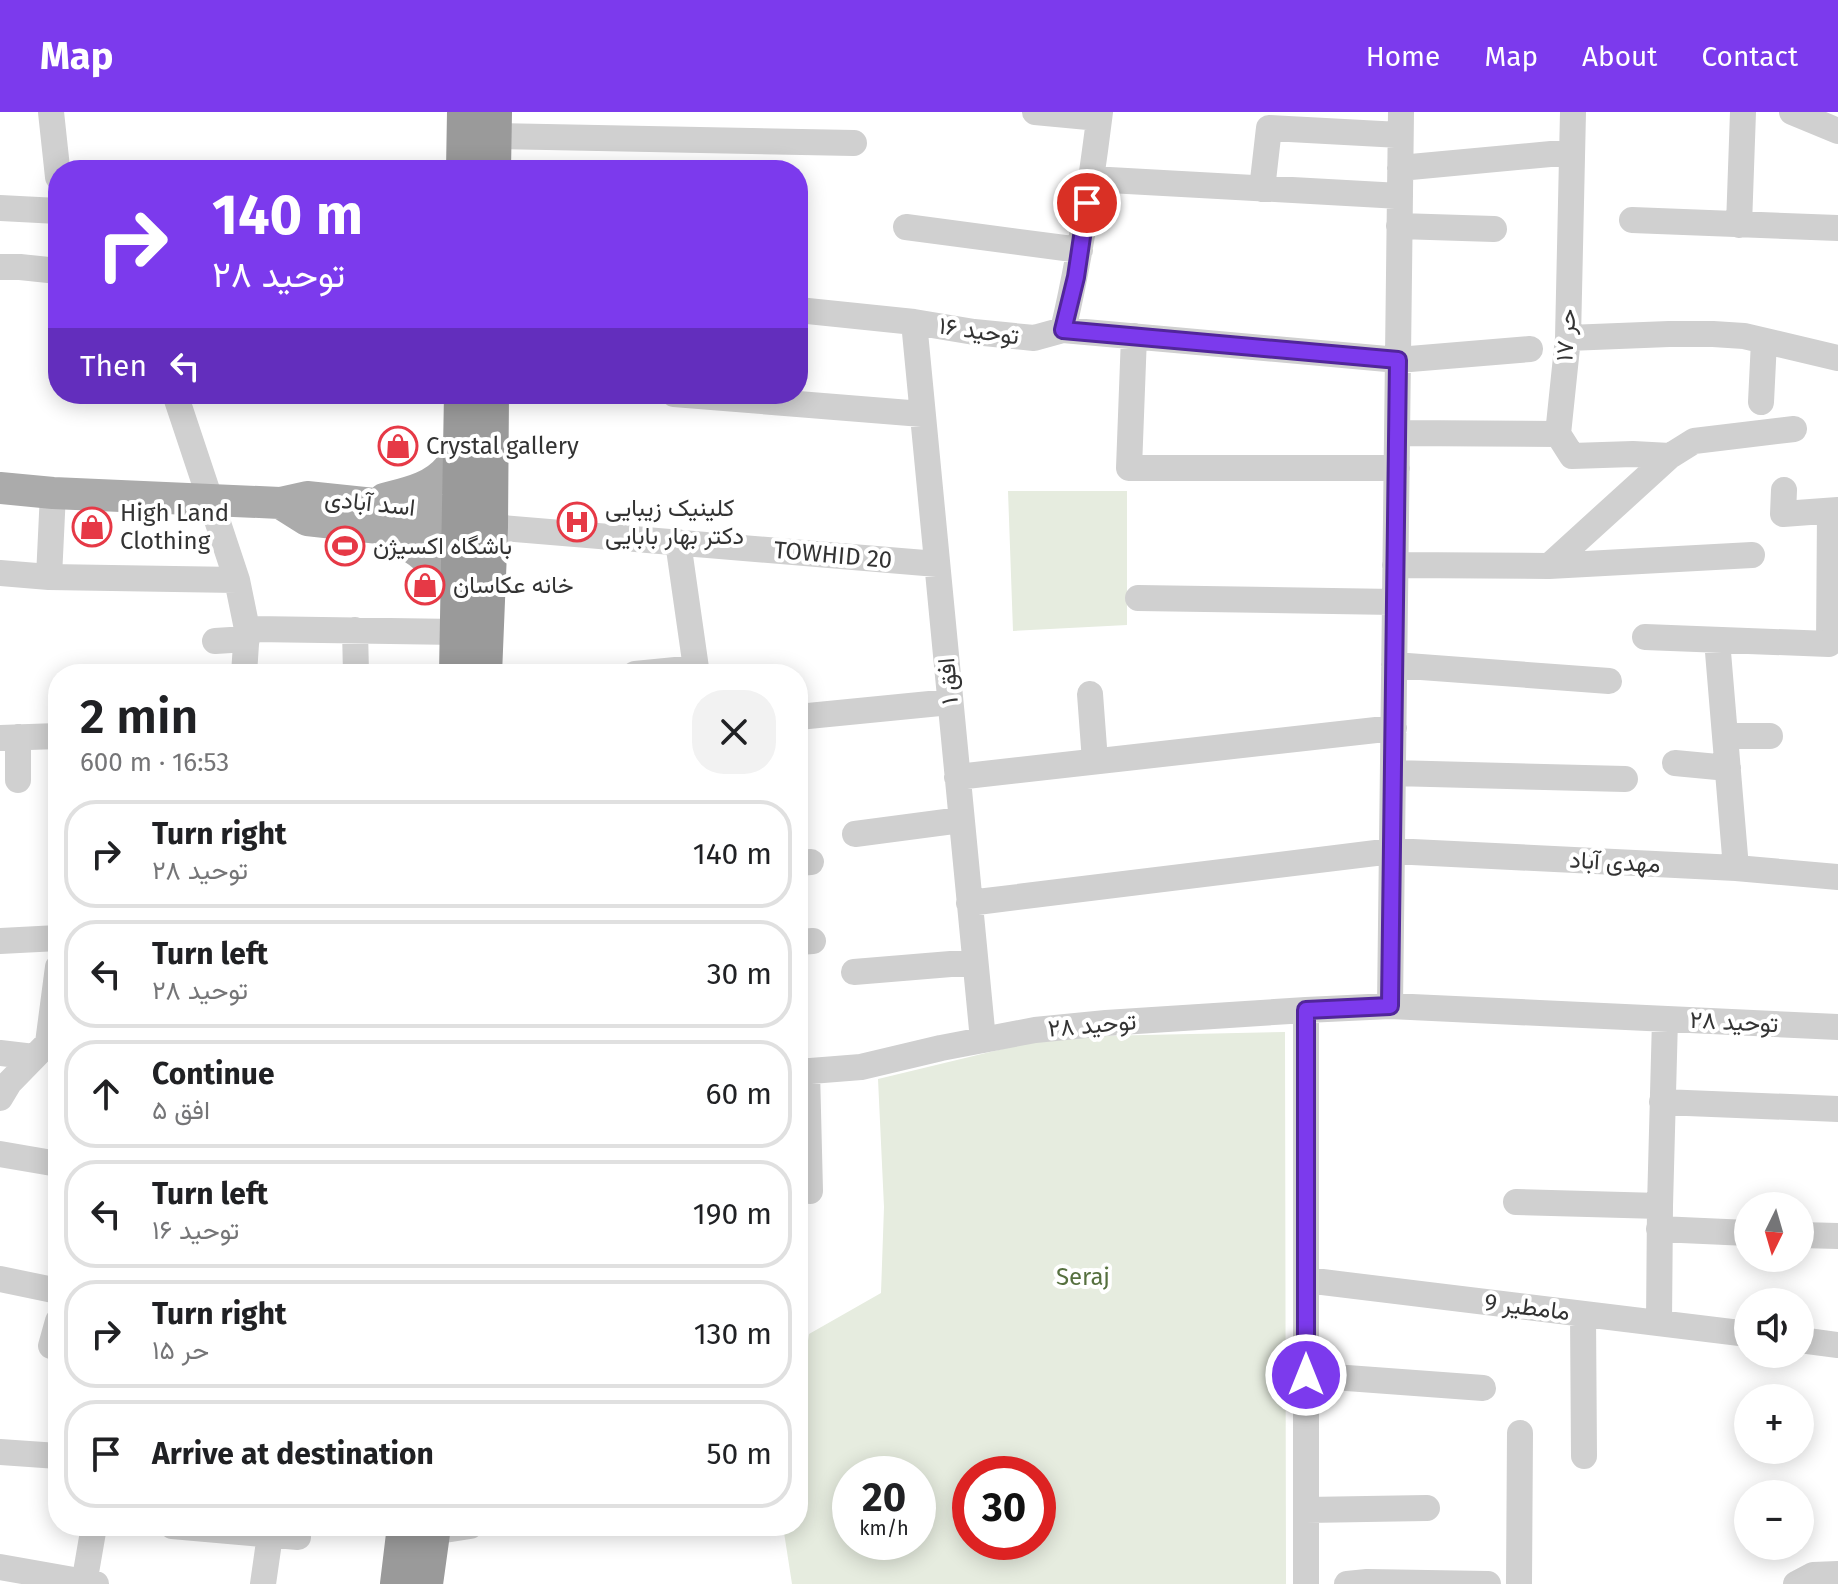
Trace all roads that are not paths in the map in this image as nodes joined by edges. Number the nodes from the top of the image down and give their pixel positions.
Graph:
1 (51, 112) edge
2 (465, 112) edge
3 (1035, 112) edge
4 (1573, 112) edge
5 (1743, 112) edge
6 (1792, 112) edge
7 (1099, 115) edge
8 (1401, 123) edge
9 (1838, 131) edge
10 (493, 139) edge
11 (854, 143) dead end
12 (1572, 152) junction
13 (56, 160) edge
14 (464, 160) edge
15 (1400, 168) junction
16 (1091, 179) junction
17 (1262, 189) junction
18 (1400, 196) junction
19 (0, 208) edge
20 (48, 210) edge
21 (1632, 220) dead end
22 (1739, 225) junction
23 (1399, 226) junction
24 (906, 227) dead end
25 (1838, 228) edge
26 (1494, 229) dead end
27 (1080, 250) junction
28 (48, 266) edge
29 (0, 267) edge
30 (808, 311) edge
31 (914, 322) junction
32 (1063, 330) junction
33 (1134, 336) junction
34 (1568, 338) junction
35 (1764, 341) junction
36 (1530, 349) dead end
37 (1838, 358) edge
38 (1398, 360) junction
39 (1761, 402) dead end
40 (178, 404) edge
41 (462, 404) edge
42 (489, 404) edge
43 (798, 404) edge
44 (922, 414) junction
45 (1794, 429) dead end
46 (1397, 433) junction
47 (1558, 434) junction
48 (461, 444) junction
49 (1670, 456) junction
50 (1397, 468) junction
51 (0, 488) edge
52 (1784, 490) dead end
53 (53, 493) junction
54 (211, 500) junction
55 (1834, 511) edge
56 (367, 515) junction
57 (470, 525) junction
58 (554, 532) junction
59 (678, 542) junction
60 (1752, 555) dead end
61 (937, 564) junction
62 (1395, 565) junction
63 (1549, 566) junction
64 (0, 573) edge
65 (49, 577) junction
66 (237, 580) junction
67 (1833, 590) edge
68 (473, 596) junction
69 (1138, 598) dead end
70 (1395, 602) junction
71 (355, 630) junction
72 (458, 632) junction
73 (247, 634) junction
74 (1645, 637) dead end
75 (1717, 640) junction
76 (215, 641) dead end
77 (245, 664) edge
78 (356, 664) edge
79 (457, 664) edge
80 (483, 664) edge
81 (696, 664) edge
82 (1394, 665) junction
83 (1609, 681) dead end
84 (1090, 694) dead end
85 (950, 702) junction
86 (808, 716) edge
87 (1394, 728) junction
88 (48, 736) edge
89 (1725, 736) junction
90 (1770, 736) dead end
91 (9, 738) edge
92 (1095, 761) junction
93 (1675, 763) dead end
94 (1728, 768) junction
95 (1393, 773) junction
96 (957, 777) junction
97 (1625, 779) dead end
98 (18, 780) dead end
99 (961, 820) junction
100 (855, 834) dead end
101 (1392, 851) junction
102 (1736, 868) junction
103 (1838, 877) edge
104 (969, 903) junction
105 (1, 936) edge
106 (48, 938) edge
107 (975, 962) junction
108 (854, 972) dead end
109 (1390, 1006) junction
110 (1306, 1010) junction
111 (1665, 1019) junction
112 (1838, 1027) edge
113 (983, 1040) junction
114 (48, 1043) edge
115 (0, 1053) edge
116 (34, 1057) junction
117 (808, 1071) edge
118 (0, 1098) edge
119 (1662, 1102) junction
120 (1838, 1109) edge
121 (0, 1154) edge
122 (808, 1161) edge
123 (48, 1162) edge
124 (810, 1191) dead end
125 (1516, 1202) dead end
126 (1659, 1218) junction
127 (1734, 1231) edge
128 (1814, 1235) edge
129 (1838, 1236) edge
130 (0, 1279) edge
131 (1306, 1280) junction
132 (48, 1289) edge
133 (1583, 1314) junction
134 (1659, 1323) junction
135 (1734, 1332) edge
136 (1814, 1342) edge
137 (1838, 1345) edge
138 (1306, 1375) junction
139 (1483, 1388) dead end
140 (1520, 1433) dead end
141 (0, 1452) edge
142 (48, 1455) edge
143 (1584, 1456) dead end
144 (1427, 1508) dead end
145 (1306, 1510) junction
146 (93, 1536) edge
147 (270, 1536) edge
148 (284, 1536) edge
149 (420, 1536) edge
150 (424, 1536) edge
151 (298, 1537) dead end
152 (0, 1567) edge
153 (1838, 1574) edge
154 (88, 1584) edge
155 (263, 1584) edge
156 (398, 1584) edge
157 (425, 1584) edge
158 (1306, 1584) edge
159 (1347, 1584) edge
160 (1488, 1584) edge
161 (1519, 1584) edge
162 (1796, 1584) edge

1 - 13 street
2 - 14 highway
3 - 7 street
4 - 12 street, حر ۱۷
5 - 22 street
6 - 9 street
7 - 16 street
8 - 15 street
8 - 17 street
10 - 11 street
12 - 15 street
12 - 34 street, حر ۱۷
15 - 18 street
16 - 17 street
16 - 27 street
17 - 18 street
18 - 23 street
19 - 20 street
21 - 22 street
22 - 25 street
23 - 26 street
23 - 38 street
24 - 27 street
27 - 32 street
28 - 29 street
30 - 31 street, توحید ۱۶
31 - 32 street, توحید ۱۶
31 - 44 street, افق ۱
32 - 33 street, توحید ۱۶
33 - 38 street, توحید ۱۶
33 - 50 street
34 - 35 street
34 - 47 street, حر ۱۷
35 - 37 street
35 - 39 street
36 - 38 street, توحید ۱۶
38 - 46 street
40 - 54 street
41 - 48 highway
42 - 57 highway
43 - 44 street
44 - 61 street, افق ۱
45 - 49 street
46 - 47 street
46 - 50 street
47 - 49 street
48 - 56 main road
48 - 57 highway
49 - 63 street
50 - 62 street
51 - 53 main road, اسد آبادی
52 - 55 street
53 - 54 main road, اسد آبادی
53 - 65 street
54 - 56 main road, اسد آبادی
54 - 66 street
55 - 67 street
56 - 57 main road, اسد آبادی
56 - 68 main road
57 - 58 street, TOWHID 20
57 - 68 highway
58 - 59 street, TOWHID 20
58 - 68 street
59 - 61 street, TOWHID 20
59 - 81 street
60 - 63 street
61 - 85 street, افق ۱
62 - 63 street
62 - 70 street
64 - 65 street
65 - 66 street
66 - 73 street
67 - 75 street
68 - 72 highway
68 - 80 highway
69 - 70 street
70 - 82 street
71 - 72 street
71 - 73 street
71 - 78 street
72 - 79 highway
73 - 76 street
73 - 77 street
74 - 75 street
75 - 89 street
82 - 83 street
82 - 87 street
84 - 92 street
85 - 86 street
85 - 96 street, افق ۱
87 - 92 street
87 - 95 street
88 - 91 street
89 - 90 street
89 - 94 street
91 - 98 street
92 - 96 street
93 - 94 street
94 - 102 street
95 - 97 street
95 - 101 street
96 - 99 street, افق ۱
99 - 100 street
99 - 104 street, افق ۱
101 - 102 street, مهدی آباد
101 - 104 street, مهدی آباد
101 - 109 street
102 - 103 street, مهدی آباد
104 - 107 street, افق ۱
105 - 106 street
107 - 108 street
107 - 113 street, افق ۱
109 - 110 street, توحید ۲۸
109 - 111 street, توحید ۲۸
110 - 113 street, توحید ۲۸
110 - 131 street
111 - 112 street, توحید ۲۸
111 - 119 street
113 - 117 street, توحید ۲۸
114 - 116 street
115 - 116 street
116 - 118 street
119 - 120 street
119 - 126 street
121 - 123 street
122 - 124 street
125 - 126 street
126 - 127 street
126 - 134 street
128 - 129 street
130 - 132 street
131 - 133 street, مامطیر 9
131 - 138 street
133 - 134 street, مامطیر 9
133 - 143 street
134 - 135 street, مامطیر 9
136 - 137 street
138 - 139 street
138 - 145 street
140 - 161 street
141 - 142 street
144 - 145 street
145 - 158 street
146 - 154 street
147 - 155 street
148 - 151 street
149 - 156 highway
150 - 157 highway
152 - 154 street
153 - 162 street
159 - 160 street

